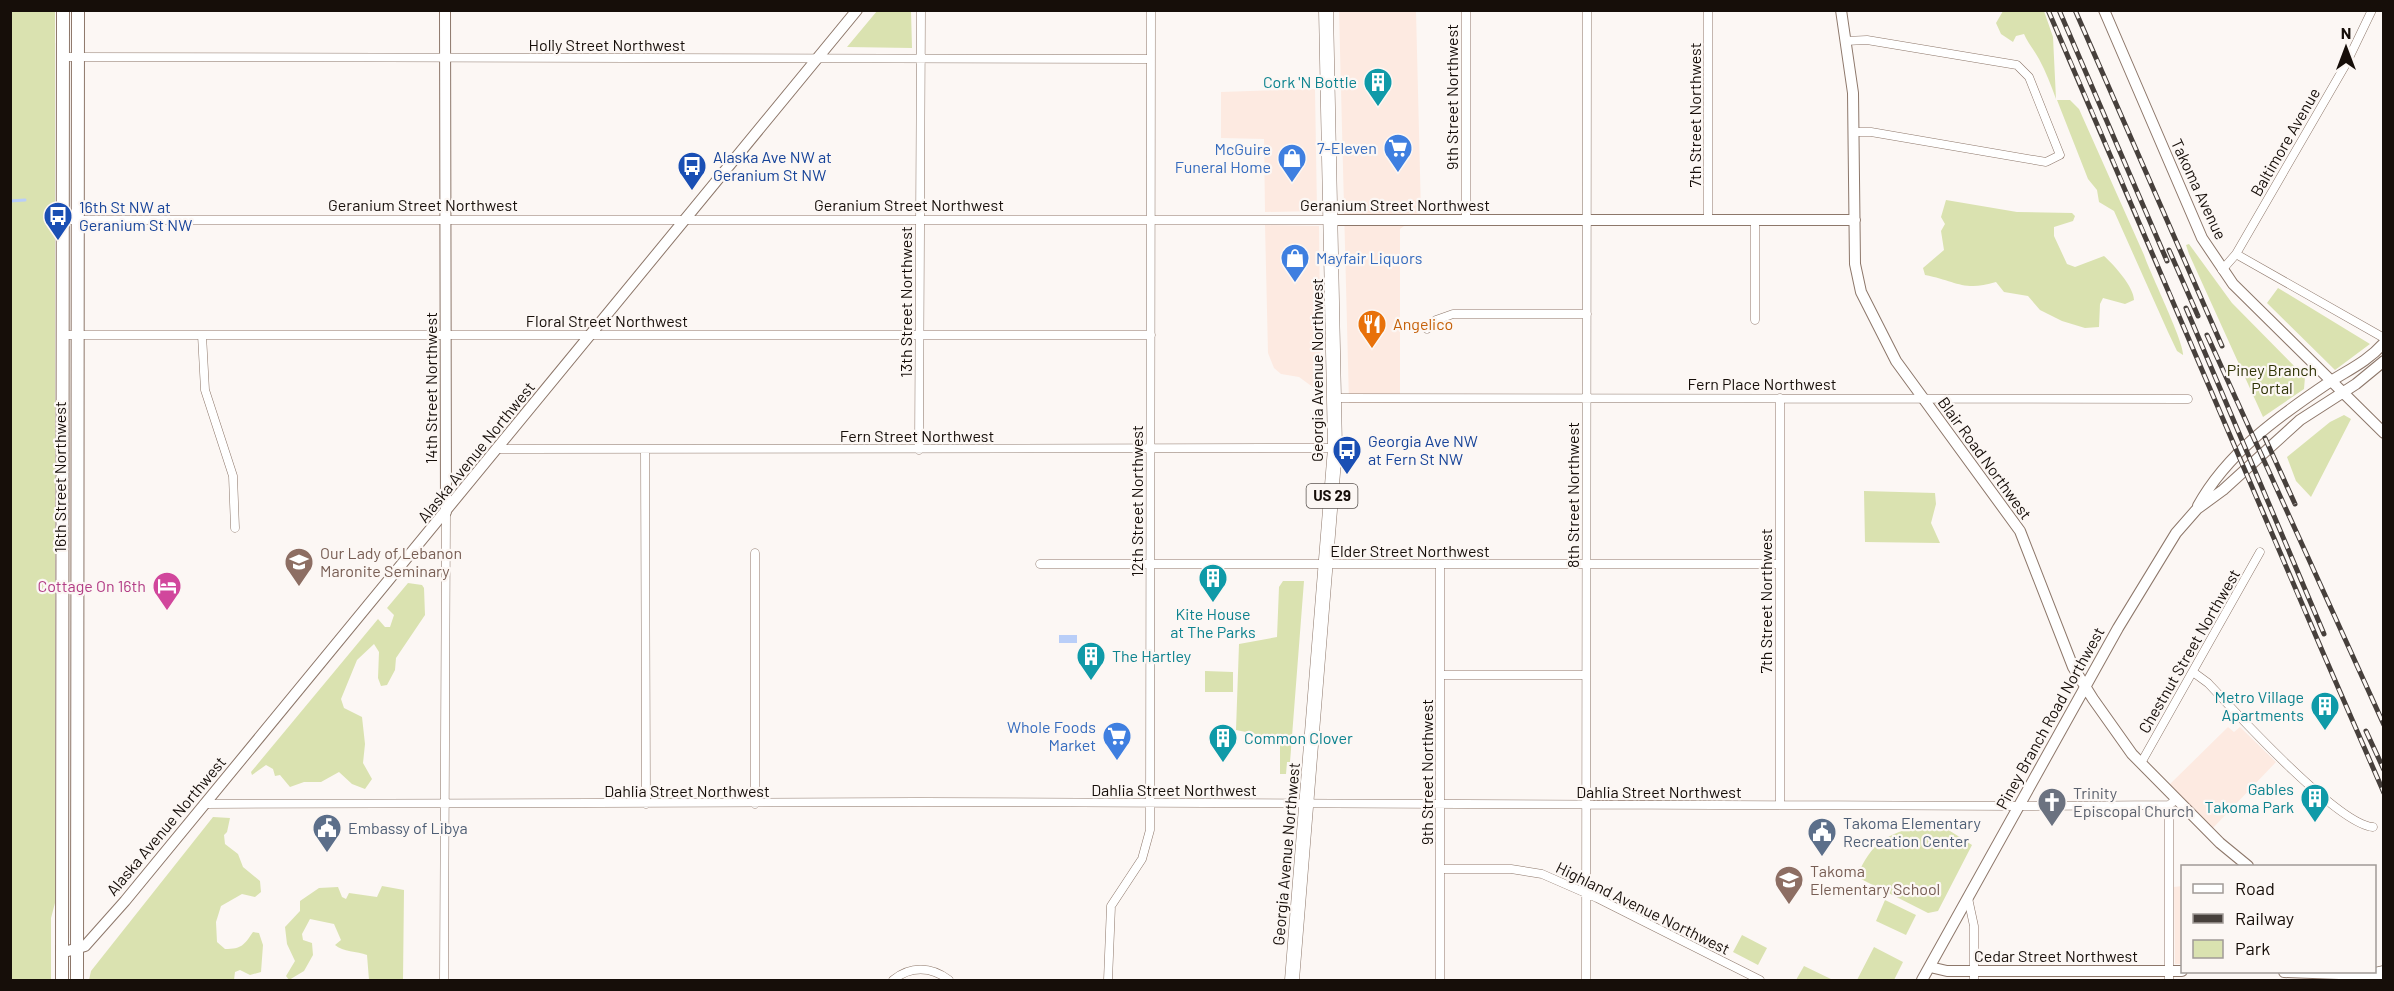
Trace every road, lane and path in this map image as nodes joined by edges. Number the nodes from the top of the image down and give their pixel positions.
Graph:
1 (63, 10) edge
2 (78, 10) edge
3 (445, 10) edge
4 (857, 10) edge
5 (921, 10) edge
6 (1151, 10) edge
7 (1326, 10) edge
8 (1466, 10) edge
9 (1587, 10) edge
10 (1708, 10) edge
11 (1841, 10) edge
12 (2104, 10) edge
13 (2372, 10) edge
14 (1845, 41) junction
15 (63, 57) junction
16 (77, 57) junction
17 (445, 58) junction
18 (818, 59) junction
19 (921, 59) junction
20 (1151, 59) junction
21 (1854, 132) junction
22 (63, 220) junction
23 (78, 220) junction
24 (445, 220) junction
25 (686, 220) junction
26 (920, 220) junction
27 (1151, 220) junction
28 (1333, 220) junction
29 (1466, 220) junction
30 (1587, 220) junction
31 (1708, 220) junction
32 (1755, 220) junction
33 (1855, 220) junction
34 (2236, 254) junction
35 (2222, 270) junction
36 (1587, 314) junction
37 (1755, 320) dead end
38 (1427, 328) dead end
39 (62, 335) junction
40 (77, 335) junction
41 (202, 335) junction
42 (445, 335) junction
43 (591, 335) junction
44 (919, 335) junction
45 (1151, 335) junction
46 (2384, 341) edge
47 (2384, 361) edge
48 (2331, 381) junction
49 (2343, 392) junction
50 (1336, 398) junction
51 (1587, 398) junction
52 (1780, 398) junction
53 (1923, 398) junction
54 (2188, 399) dead end
55 (2384, 433) edge
56 (1335, 448) junction
57 (498, 449) junction
58 (645, 449) junction
59 (919, 450) junction
60 (1151, 450) junction
61 (2197, 509) junction
62 (446, 512) junction
63 (235, 528) dead end
64 (2260, 552) dead end
65 (755, 553) dead end
66 (1040, 564) dead end
67 (1150, 564) junction
68 (1327, 564) junction
69 (1440, 564) junction
70 (1586, 564) junction
71 (1780, 564) junction
72 (2193, 672) junction
73 (1440, 675) junction
74 (1586, 675) junction
75 (2086, 688) junction
76 (2141, 763) junction
77 (2173, 802) junction
78 (204, 804) junction
79 (646, 804) junction
80 (755, 804) junction
81 (1150, 804) junction
82 (444, 805) junction
83 (1307, 805) junction
84 (1780, 805) junction
85 (1440, 806) junction
86 (1586, 806) junction
87 (2019, 806) junction
88 (2373, 827) dead end
89 (2246, 865) edge
90 (1440, 869) junction
91 (1586, 893) junction
92 (1968, 898) junction
93 (77, 950) junction
94 (61, 953) junction
95 (1930, 967) junction
96 (2331, 973) edge
97 (2378, 974) edge
98 (1974, 976) edge
99 (2169, 976) edge
100 (62, 981) edge
101 (76, 981) edge
102 (444, 981) edge
103 (893, 981) edge
104 (949, 981) edge
105 (1108, 981) edge
106 (1292, 981) edge
107 (1440, 981) edge
108 (1586, 981) edge
109 (1760, 981) edge
110 (1922, 981) edge

1 - 15 main road, 16th Street Northwest
2 - 16 main road, 16th Street Northwest
3 - 17 main road, 14th Street Northwest
4 - 18 main road, Alaska Avenue Northwest
5 - 19 street, 13th Street Northwest
6 - 20 street, 12th Street Northwest
7 - 28 highway, Georgia Avenue Northwest / US 29
8 - 29 street, 9th Street Northwest
9 - 30 street, 8th Street Northwest
10 - 31 street, 7th Street Northwest
11 - 14 main road, Blair Road Northwest
12 - 35 main road, Takoma Avenue
13 - 34 street, Baltimore Avenue
14 - 21 main road, Blair Road Northwest
14 - 21 street
15 - 16 street, Holly Street Northwest
15 - 22 main road, 16th Street Northwest
16 - 17 street, Holly Street Northwest
16 - 23 main road, 16th Street Northwest
17 - 18 street, Holly Street Northwest
17 - 24 main road, 14th Street Northwest
18 - 19 street, Holly Street Northwest
18 - 25 main road, Alaska Avenue Northwest
19 - 20 street, Holly Street Northwest
19 - 26 street, 13th Street Northwest
20 - 27 street, 12th Street Northwest
21 - 33 main road, Blair Road Northwest
22 - 23 street, Geranium Street Northwest
22 - 39 main road, 16th Street Northwest
23 - 24 street, Geranium Street Northwest
23 - 40 main road, 16th Street Northwest
24 - 25 street, Geranium Street Northwest
24 - 42 main road, 14th Street Northwest
25 - 26 street, Geranium Street Northwest
25 - 43 main road, Alaska Avenue Northwest
26 - 27 street, Geranium Street Northwest
26 - 44 street, 13th Street Northwest
27 - 28 street, Geranium Street Northwest
27 - 45 street, 12th Street Northwest
28 - 29 main road, Geranium Street Northwest
28 - 50 highway, Georgia Avenue Northwest / US 29
29 - 30 main road, Geranium Street Northwest
30 - 31 main road, Geranium Street Northwest
30 - 36 street, 8th Street Northwest
31 - 32 main road, Geranium Street Northwest
32 - 33 main road, Geranium Street Northwest
32 - 37 street
33 - 53 main road, Blair Road Northwest
34 - 35 street, Takoma Avenue
34 - 46 street, Takoma Avenue
35 - 48 main road
36 - 38 street
36 - 51 street, 8th Street Northwest
39 - 40 street, Floral Street Northwest
39 - 94 main road, 16th Street Northwest
40 - 41 street, Floral Street Northwest
40 - 93 main road, 16th Street Northwest
41 - 42 street, Floral Street Northwest
41 - 63 street
42 - 43 street, Floral Street Northwest
42 - 62 main road, 14th Street Northwest
43 - 44 street, Floral Street Northwest
43 - 57 main road, Alaska Avenue Northwest
44 - 45 street, Floral Street Northwest
44 - 59 street, 13th Street Northwest
45 - 60 street, 12th Street Northwest
46 - 48 main road, Piney Branch Road Northwest
47 - 49 main road, Piney Branch Road Northwest
48 - 49 main road
48 - 61 main road, Piney Branch Road Northwest
49 - 55 main road
49 - 61 main road, Piney Branch Road Northwest
50 - 51 street, Fern Place Northwest
50 - 56 highway, Georgia Avenue Northwest / US 29
51 - 52 street, Fern Place Northwest
51 - 70 street, 8th Street Northwest
52 - 53 street, Fern Place Northwest
52 - 71 street, 7th Street Northwest
53 - 54 street, Fern Place Northwest
53 - 75 main road, Blair Road Northwest
56 - 60 street, Fern Street Northwest
56 - 68 highway, Georgia Avenue Northwest / US 29
57 - 58 street, Fern Street Northwest
57 - 62 main road, Alaska Avenue Northwest
58 - 59 street, Fern Street Northwest
58 - 79 street
59 - 60 street, Fern Street Northwest
60 - 67 street, 12th Street Northwest
61 - 75 main road, Piney Branch Road Northwest
62 - 78 main road, Alaska Avenue Northwest
62 - 82 street, 14th Street Northwest
64 - 72 street, Chestnut Street Northwest
65 - 80 street
66 - 67 street, Elder Street Northwest
67 - 68 street, Elder Street Northwest
67 - 81 street, 12th Street Northwest
68 - 69 street, Elder Street Northwest
68 - 83 highway, Georgia Avenue Northwest / US 29
69 - 70 street, Elder Street Northwest
69 - 73 street, 9th Street Northwest
70 - 71 street, Elder Street Northwest
70 - 74 street, 8th Street Northwest
71 - 84 street, 7th Street Northwest
72 - 76 street, Chestnut Street Northwest
72 - 88 street
73 - 74 street
73 - 85 street, 9th Street Northwest
74 - 86 street, 8th Street Northwest
75 - 76 main road, Blair Road Northwest
75 - 87 main road, Piney Branch Road Northwest
76 - 77 main road, Blair Road Northwest
77 - 87 street, Dahlia Street Northwest
77 - 89 main road, Blair Road Northwest
77 - 99 street
78 - 82 street, Dahlia Street Northwest
78 - 93 main road, Alaska Avenue Northwest
79 - 80 street, Dahlia Street Northwest
79 - 82 street, Dahlia Street Northwest
80 - 81 street, Dahlia Street Northwest
81 - 83 street, Dahlia Street Northwest
81 - 105 street, 12th Street Northwest
82 - 102 street, 14th Street Northwest
83 - 85 street, Dahlia Street Northwest
83 - 106 highway, Georgia Avenue Northwest / US 29
84 - 86 street, Dahlia Street Northwest
84 - 87 street, Dahlia Street Northwest
85 - 86 street, Dahlia Street Northwest
85 - 90 street, 9th Street Northwest
86 - 91 street, 8th Street Northwest
87 - 92 main road, Piney Branch Road Northwest
90 - 91 street, Highland Avenue Northwest
90 - 107 street, 9th Street Northwest
91 - 108 street, 8th Street Northwest
91 - 109 street, Highland Avenue Northwest
92 - 95 main road, Piney Branch Road Northwest
92 - 98 street
93 - 94 main road
93 - 101 main road, 16th Street Northwest
94 - 100 main road, 16th Street Northwest
95 - 98 main road, Cedar Street Northwest
95 - 110 main road, Piney Branch Road Northwest
96 - 97 main road
98 - 99 main road, Cedar Street Northwest
103 - 104 street

